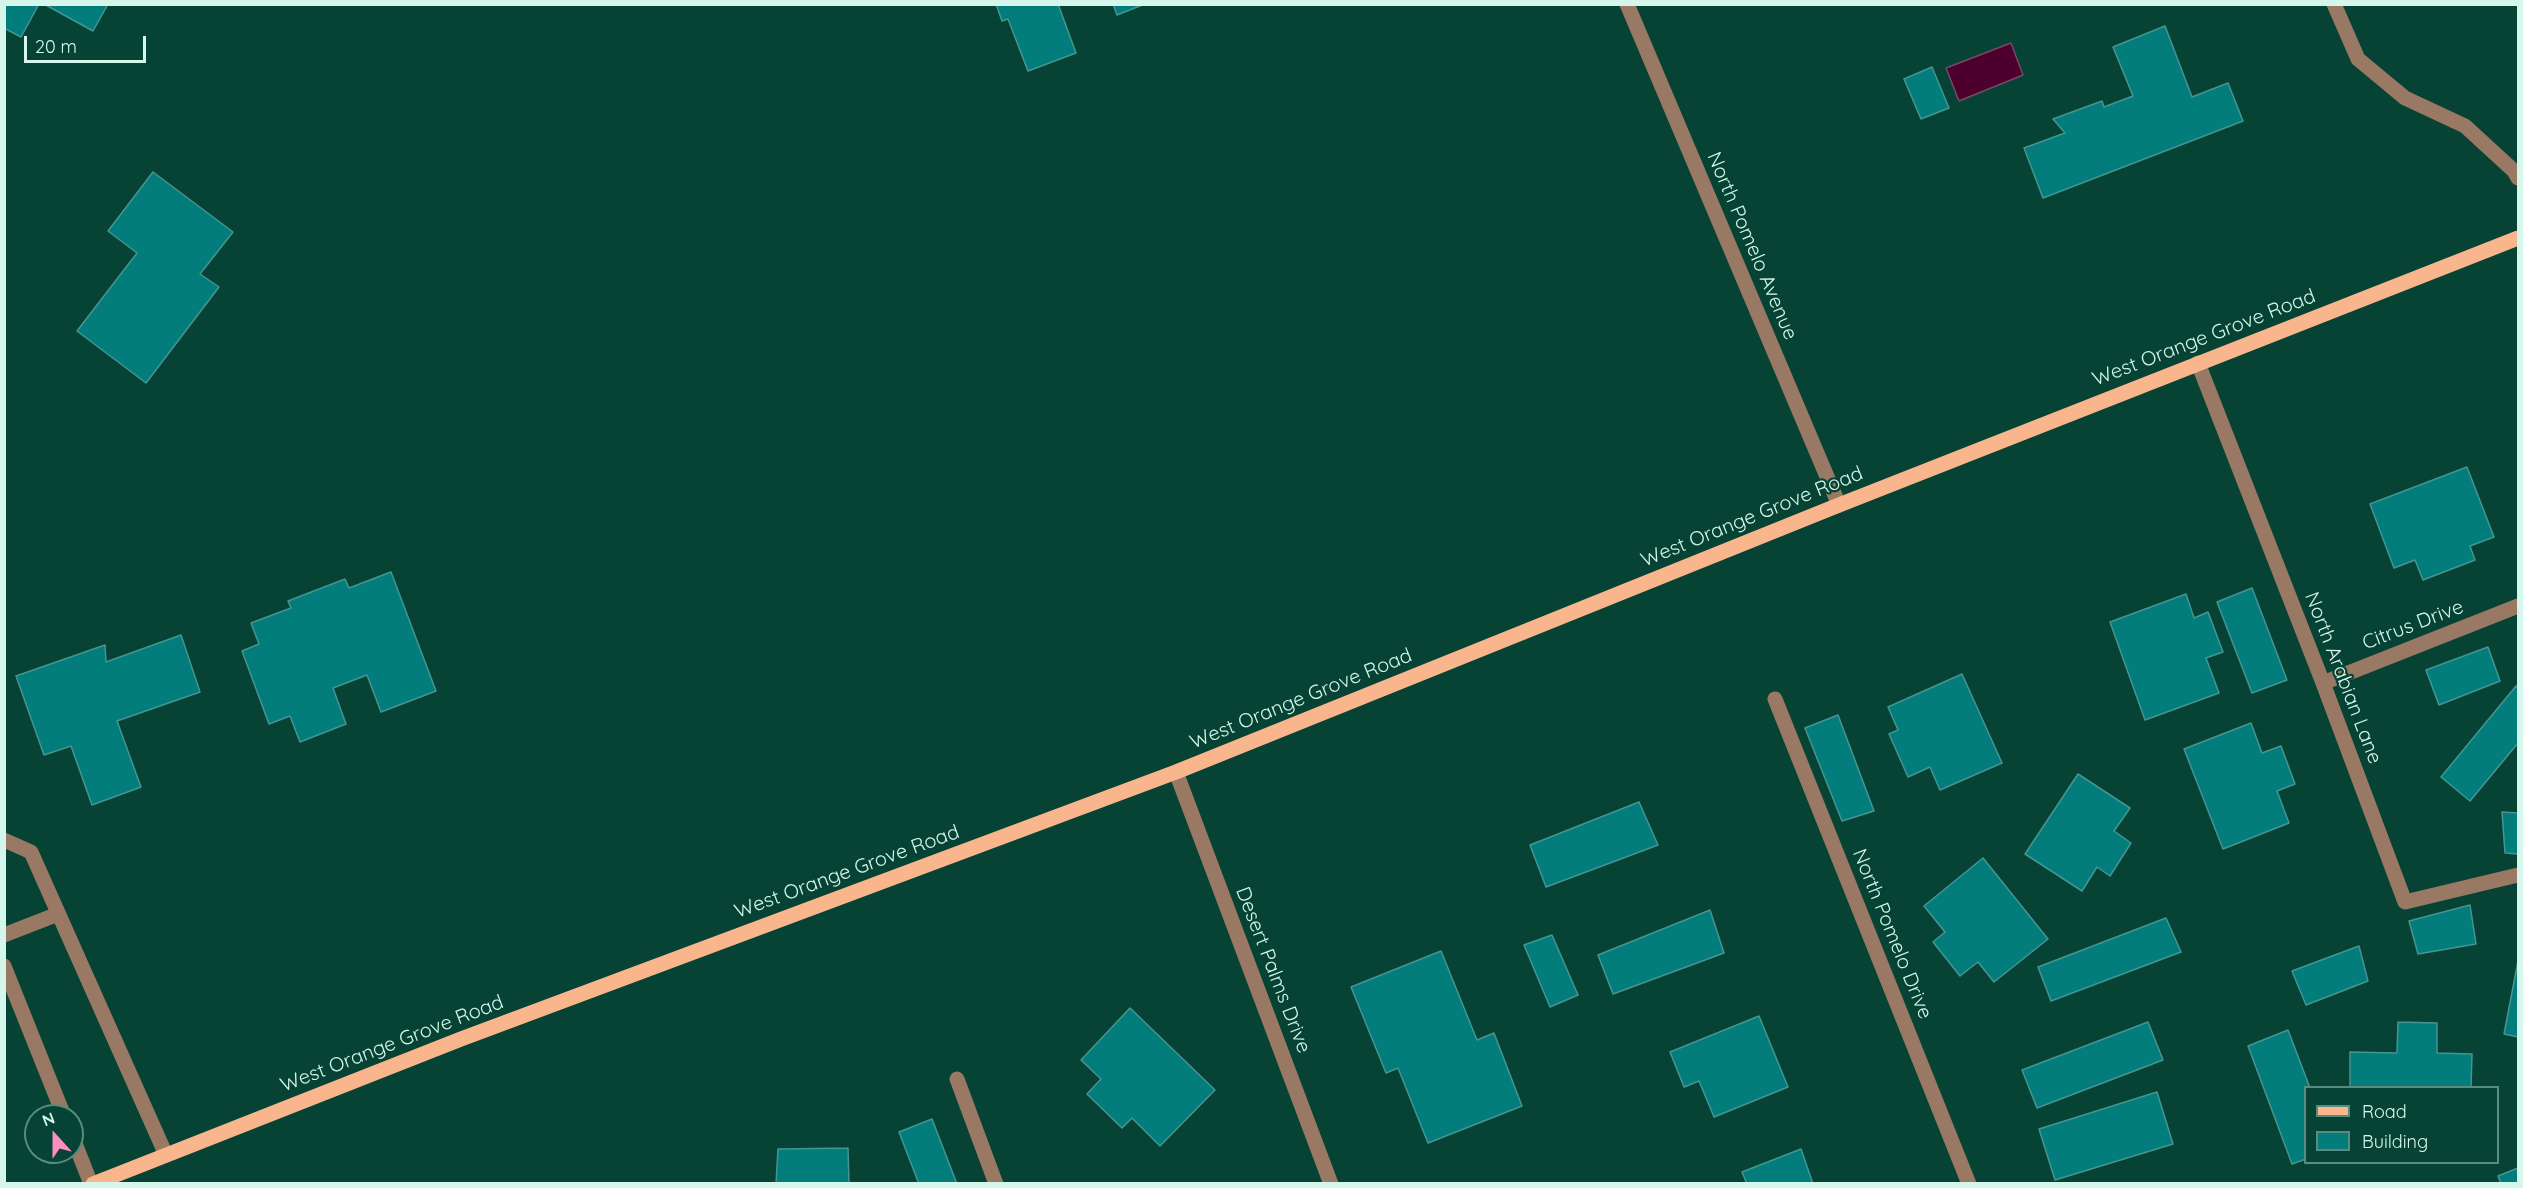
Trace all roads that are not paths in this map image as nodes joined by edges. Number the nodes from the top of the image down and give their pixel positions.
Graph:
1 (1627, 4) edge
2 (2334, 4) edge
3 (2518, 178) edge
4 (2518, 238) edge
5 (2198, 363) junction
6 (1839, 505) junction
7 (2518, 606) edge
8 (2323, 683) junction
9 (1775, 699) dead end
10 (1176, 772) junction
11 (4, 840) edge
12 (2518, 875) edge
13 (58, 914) junction
14 (4, 935) edge
15 (4, 966) edge
16 (957, 1079) dead end
17 (59, 1104) edge
18 (166, 1155) junction
19 (84, 1164) edge
20 (92, 1184) edge
21 (996, 1184) edge
22 (1331, 1184) edge
23 (1969, 1184) edge

1 - 6 street, North Pomelo Avenue
2 - 3 street
4 - 5 main road, West Orange Grove Road
5 - 6 main road, West Orange Grove Road
5 - 8 street, North Arabian Lane
6 - 10 main road, West Orange Grove Road
7 - 8 street, Citrus Drive
8 - 12 street, North Arabian Lane
9 - 23 street, North Pomelo Drive
10 - 18 main road, West Orange Grove Road
10 - 22 street, Desert Palms Drive
11 - 13 street
13 - 14 street
13 - 18 street
15 - 17 street
16 - 21 street
18 - 20 main road, West Orange Grove Road
19 - 20 street

